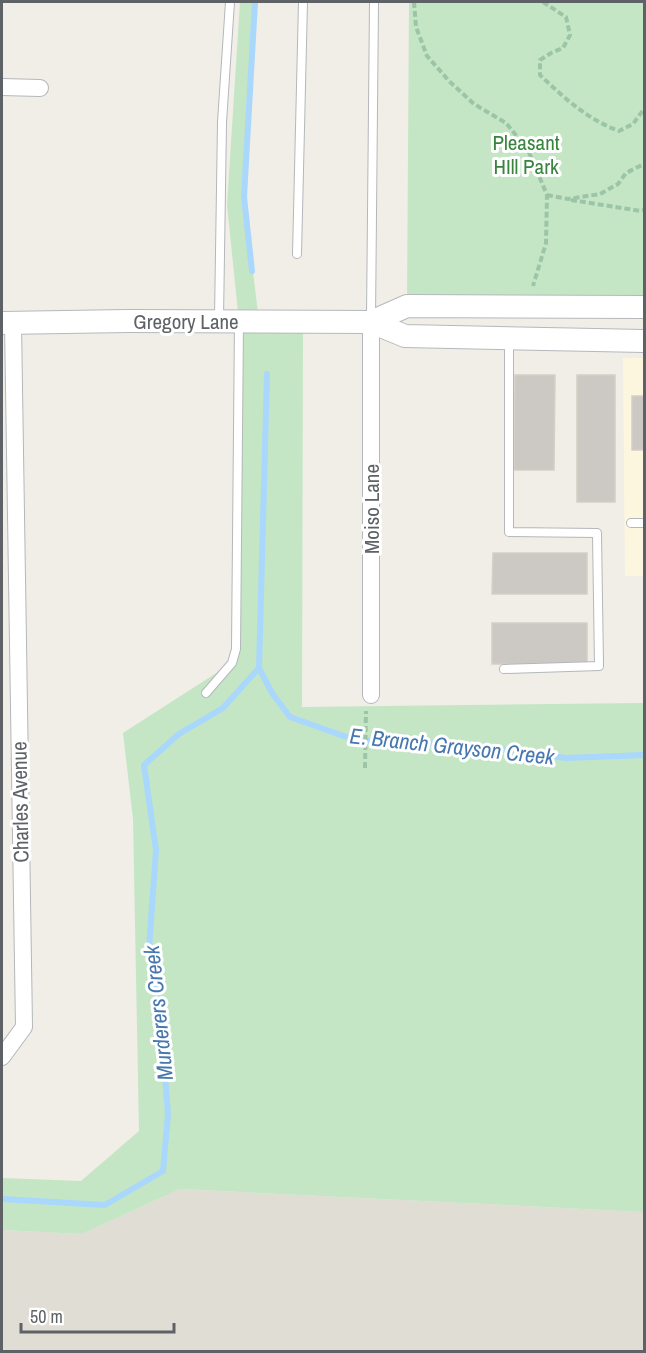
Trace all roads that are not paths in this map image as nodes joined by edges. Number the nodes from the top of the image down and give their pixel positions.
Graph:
1 (230, 2) edge
2 (303, 2) edge
3 (374, 2) edge
4 (2, 87) edge
5 (40, 88) dead end
6 (297, 254) dead end
7 (645, 307) edge
8 (229, 322) junction
9 (371, 322) junction
10 (7, 323) edge
11 (508, 338) junction
12 (645, 341) edge
13 (645, 522) edge
14 (631, 523) dead end
15 (504, 669) dead end
16 (206, 693) dead end
17 (371, 695) dead end
18 (2, 1057) edge

1 - 8 lane
2 - 6 lane
3 - 9 lane
4 - 5 street
7 - 9 main road, Gregory Lane
8 - 9 main road, Gregory Lane
8 - 10 main road, Gregory Lane
8 - 16 lane
9 - 11 main road, Gregory Lane
9 - 17 street, Moiso Lane
10 - 18 street, Charles Avenue
11 - 12 main road, Gregory Lane
11 - 15 lane
13 - 14 lane

